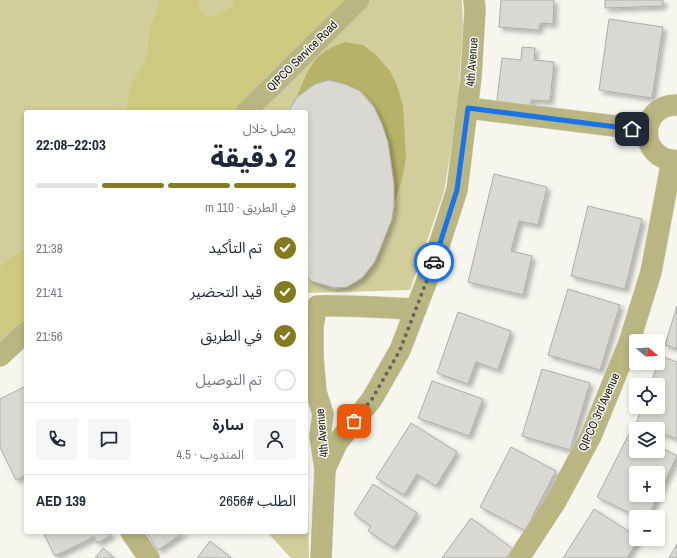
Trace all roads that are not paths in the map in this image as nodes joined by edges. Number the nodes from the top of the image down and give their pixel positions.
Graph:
1 (359, 0) edge
2 (474, 0) edge
3 (677, 105) edge
4 (468, 108) junction
5 (248, 110) edge
6 (647, 130) junction
7 (674, 161) edge
8 (416, 309) junction
9 (24, 334) edge
10 (0, 356) edge
11 (325, 468) junction
12 (132, 534) edge
13 (149, 558) edge
14 (321, 558) edge
15 (519, 558) edge

1 - 5 street, QIPCO Service Road
2 - 4 street, 4th Avenue
3 - 6 street
4 - 6 street
4 - 8 street, 4th Avenue
6 - 7 street
7 - 15 street, QIPCO 3rd Avenue
8 - 11 street, 4th Avenue
8 - 11 street, 4th Avenue
9 - 10 street
11 - 14 street, 4th Avenue
12 - 13 street

